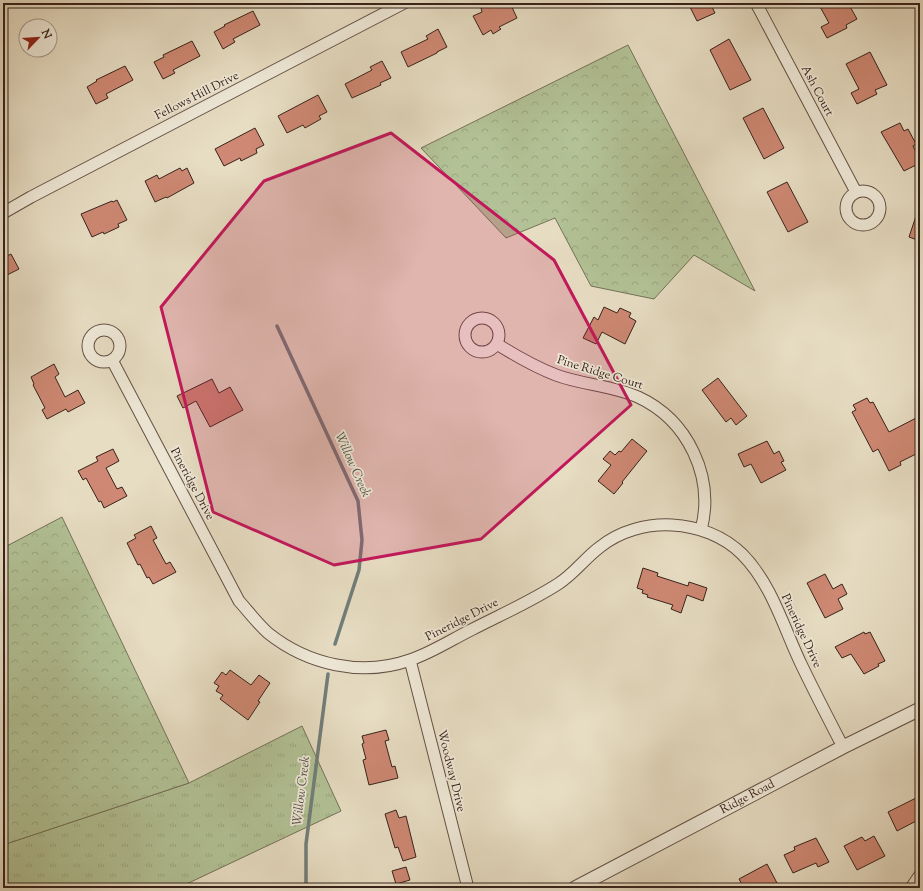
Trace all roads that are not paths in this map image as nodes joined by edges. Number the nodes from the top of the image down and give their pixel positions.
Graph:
1 (404, 3) edge
2 (756, 3) edge
3 (856, 192) dead end
4 (3, 213) edge
5 (497, 344) dead end
6 (112, 360) dead end
7 (701, 530) junction
8 (410, 660) junction
9 (920, 709) edge
10 (842, 747) junction
11 (920, 875) edge
12 (468, 888) edge
13 (576, 888) edge
14 (911, 888) edge

1 - 4 street, Fellows Hill Drive
2 - 3 street, Ash Court
5 - 7 street, Pine Ridge Court
6 - 8 street, Pineridge Drive
7 - 8 street, Pineridge Drive
7 - 10 street, Pineridge Drive
8 - 12 street, Woodway Drive
9 - 10 street, Ridge Road
10 - 13 street, Ridge Road
11 - 14 street

